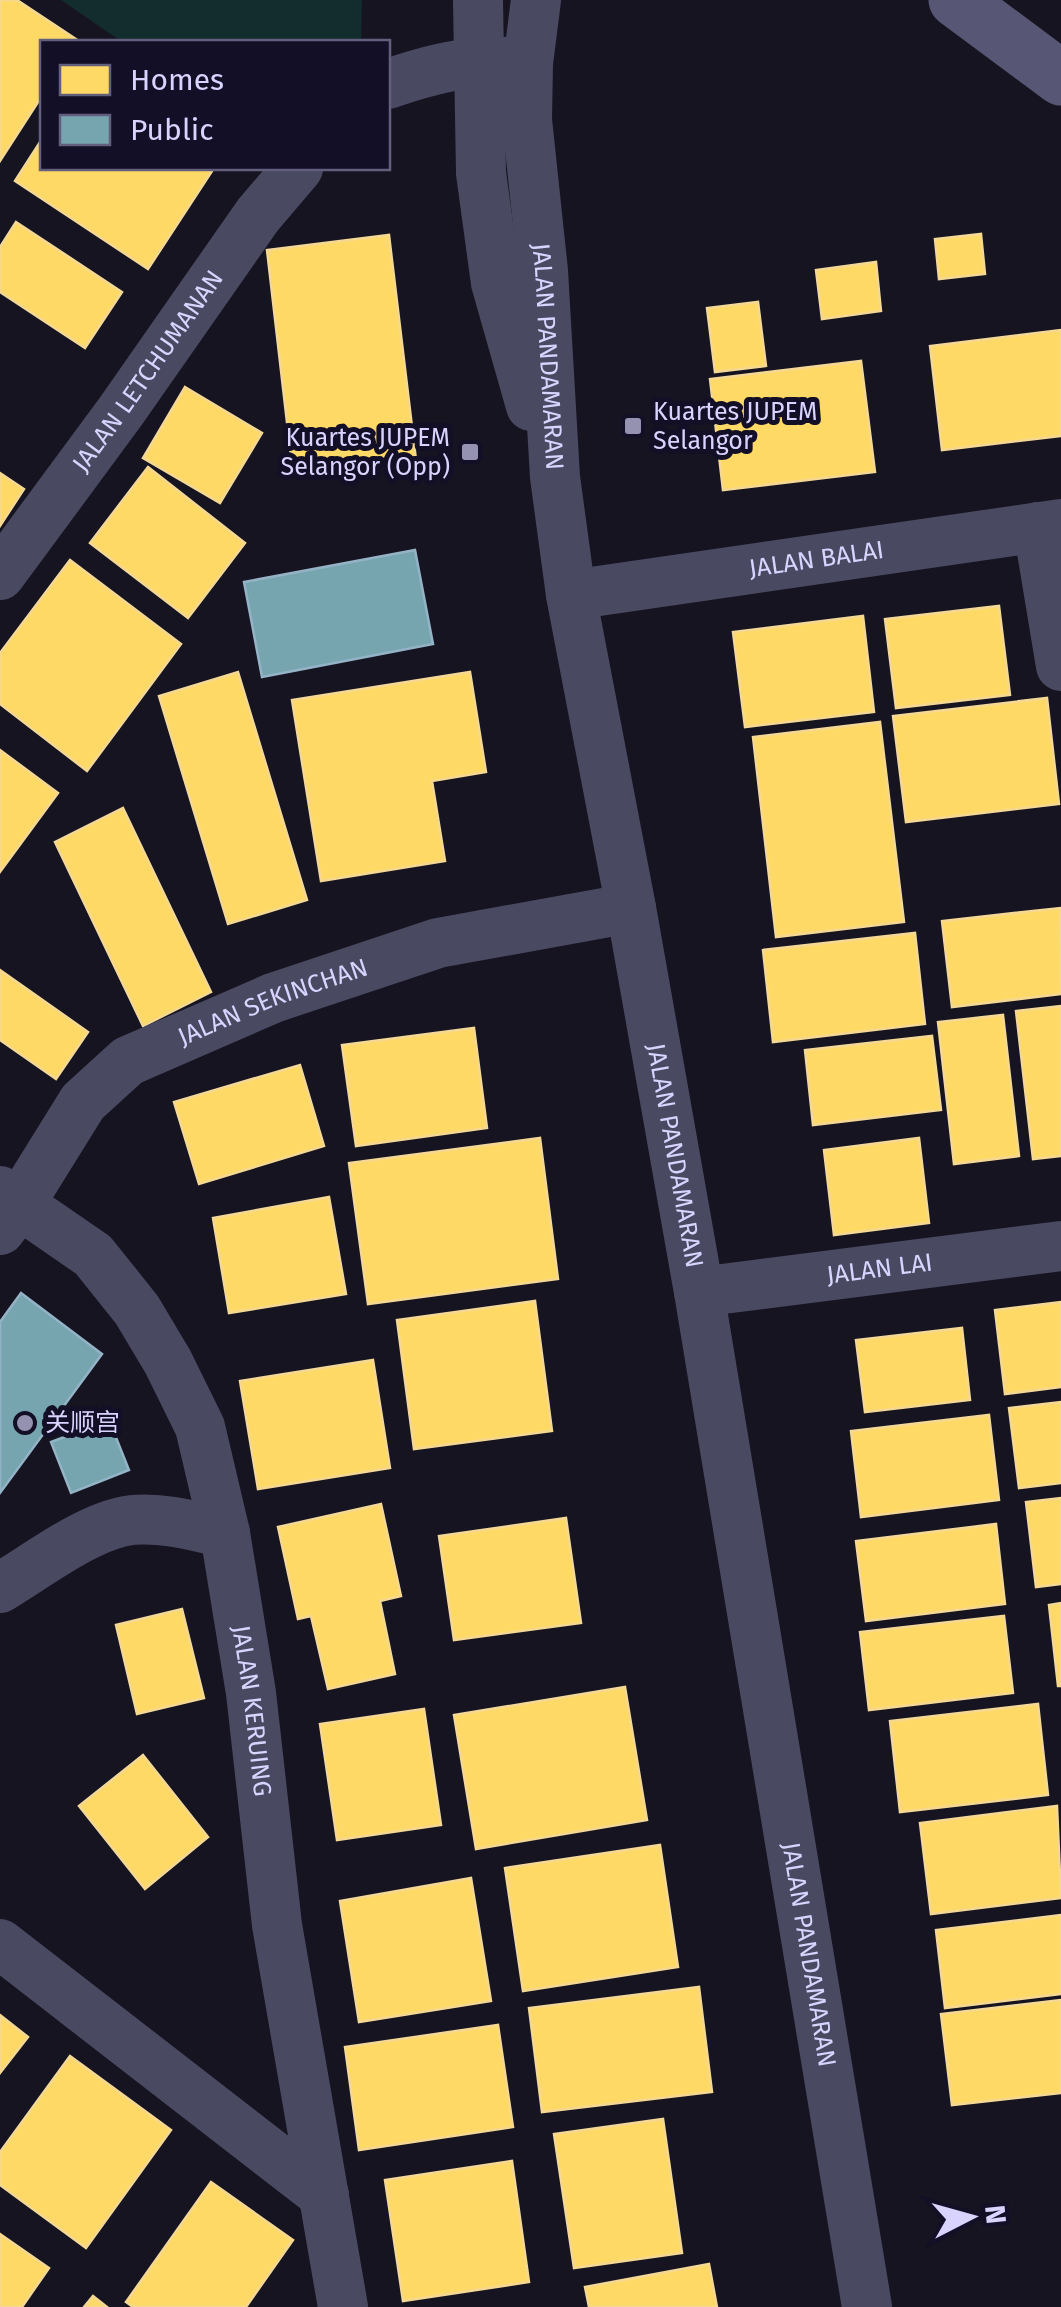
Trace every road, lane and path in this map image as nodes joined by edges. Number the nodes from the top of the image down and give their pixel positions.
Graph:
1 (478, 0) edge
2 (536, 0) edge
3 (956, 0) edge
4 (480, 61) junction
5 (528, 63) junction
6 (1061, 78) edge
7 (390, 83) edge
8 (296, 170) edge
9 (555, 477) junction
10 (1050, 525) edge
11 (0, 575) edge
12 (570, 595) junction
13 (1061, 666) edge
14 (631, 908) junction
15 (6, 1208) edge
16 (1061, 1246) edge
17 (699, 1292) junction
18 (225, 1533) junction
19 (0, 1588) edge
20 (0, 1944) edge
21 (324, 2195) junction
22 (343, 2307) edge
23 (867, 2307) edge

1 - 4 street
2 - 5 street, JALAN PANDAMARAN
3 - 6 street
4 - 5 street
4 - 7 street
4 - 9 street
5 - 9 street, JALAN PANDAMARAN
8 - 11 street, JALAN LETCHUMANAN
9 - 12 street, JALAN PANDAMARAN
10 - 12 street, JALAN BALAI
10 - 13 street
12 - 14 street, JALAN PANDAMARAN
14 - 15 street, JALAN SEKINCHAN
14 - 17 street, JALAN PANDAMARAN
15 - 18 street, JALAN KERUING
16 - 17 street, JALAN LAI
17 - 23 street, JALAN PANDAMARAN
18 - 19 street
18 - 21 street, JALAN KERUING
20 - 21 street
21 - 22 street, JALAN KERUING

